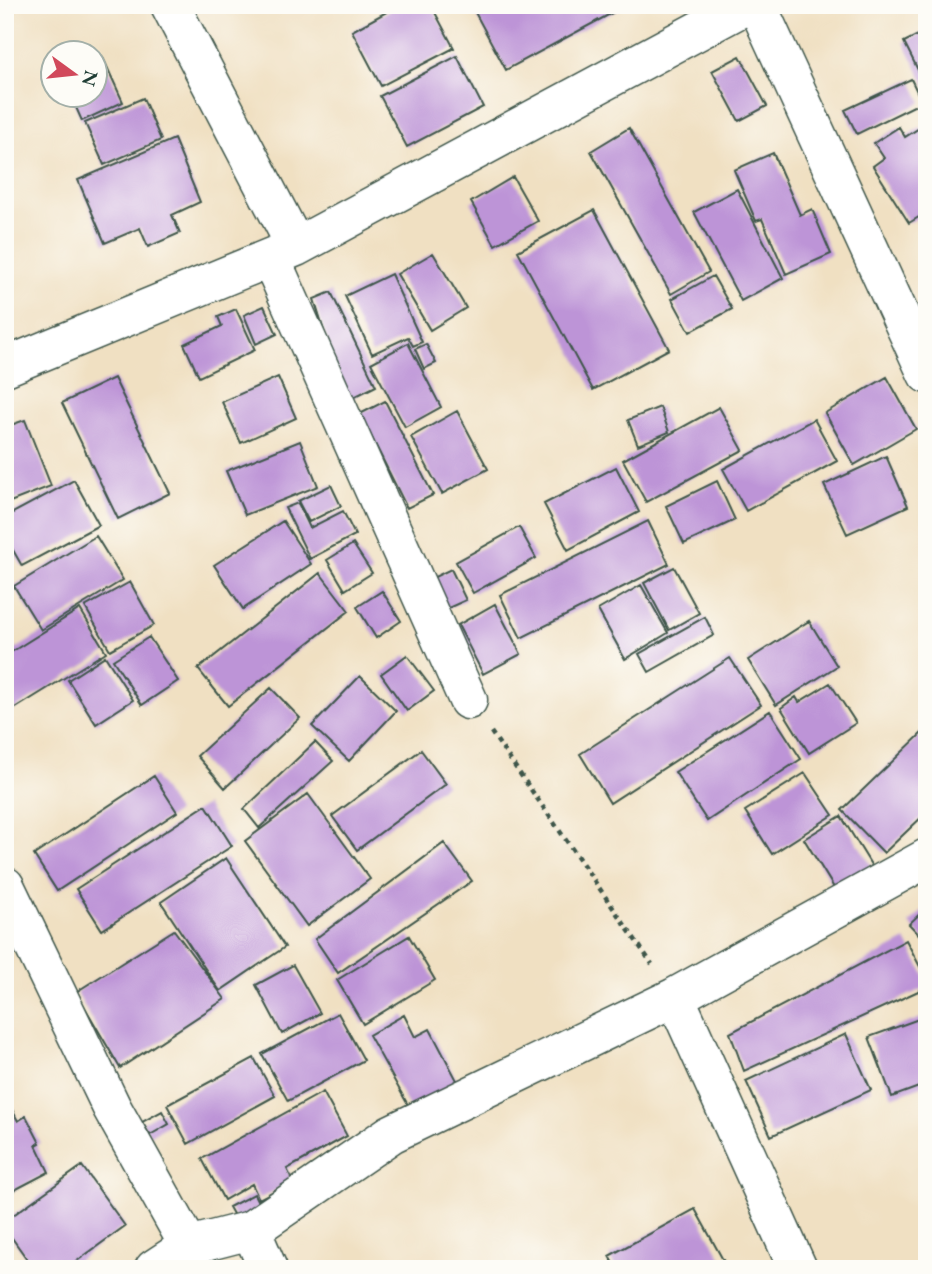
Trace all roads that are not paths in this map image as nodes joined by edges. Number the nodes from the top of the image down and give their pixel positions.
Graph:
1 (170, 5) edge
2 (746, 5) edge
3 (757, 5) edge
4 (284, 253) junction
5 (5, 367) edge
6 (927, 374) edge
7 (468, 700) road end
8 (927, 858) edge
9 (5, 886) edge
10 (675, 997) junction
11 (251, 1230) junction
12 (189, 1246) junction
13 (154, 1269) edge
14 (268, 1269) edge
15 (798, 1269) edge

1 - 4 street
2 - 4 street
3 - 6 street
4 - 5 street
4 - 7 street
8 - 10 street
9 - 12 street
10 - 11 street
10 - 15 street
11 - 12 street
11 - 14 street
12 - 13 street

